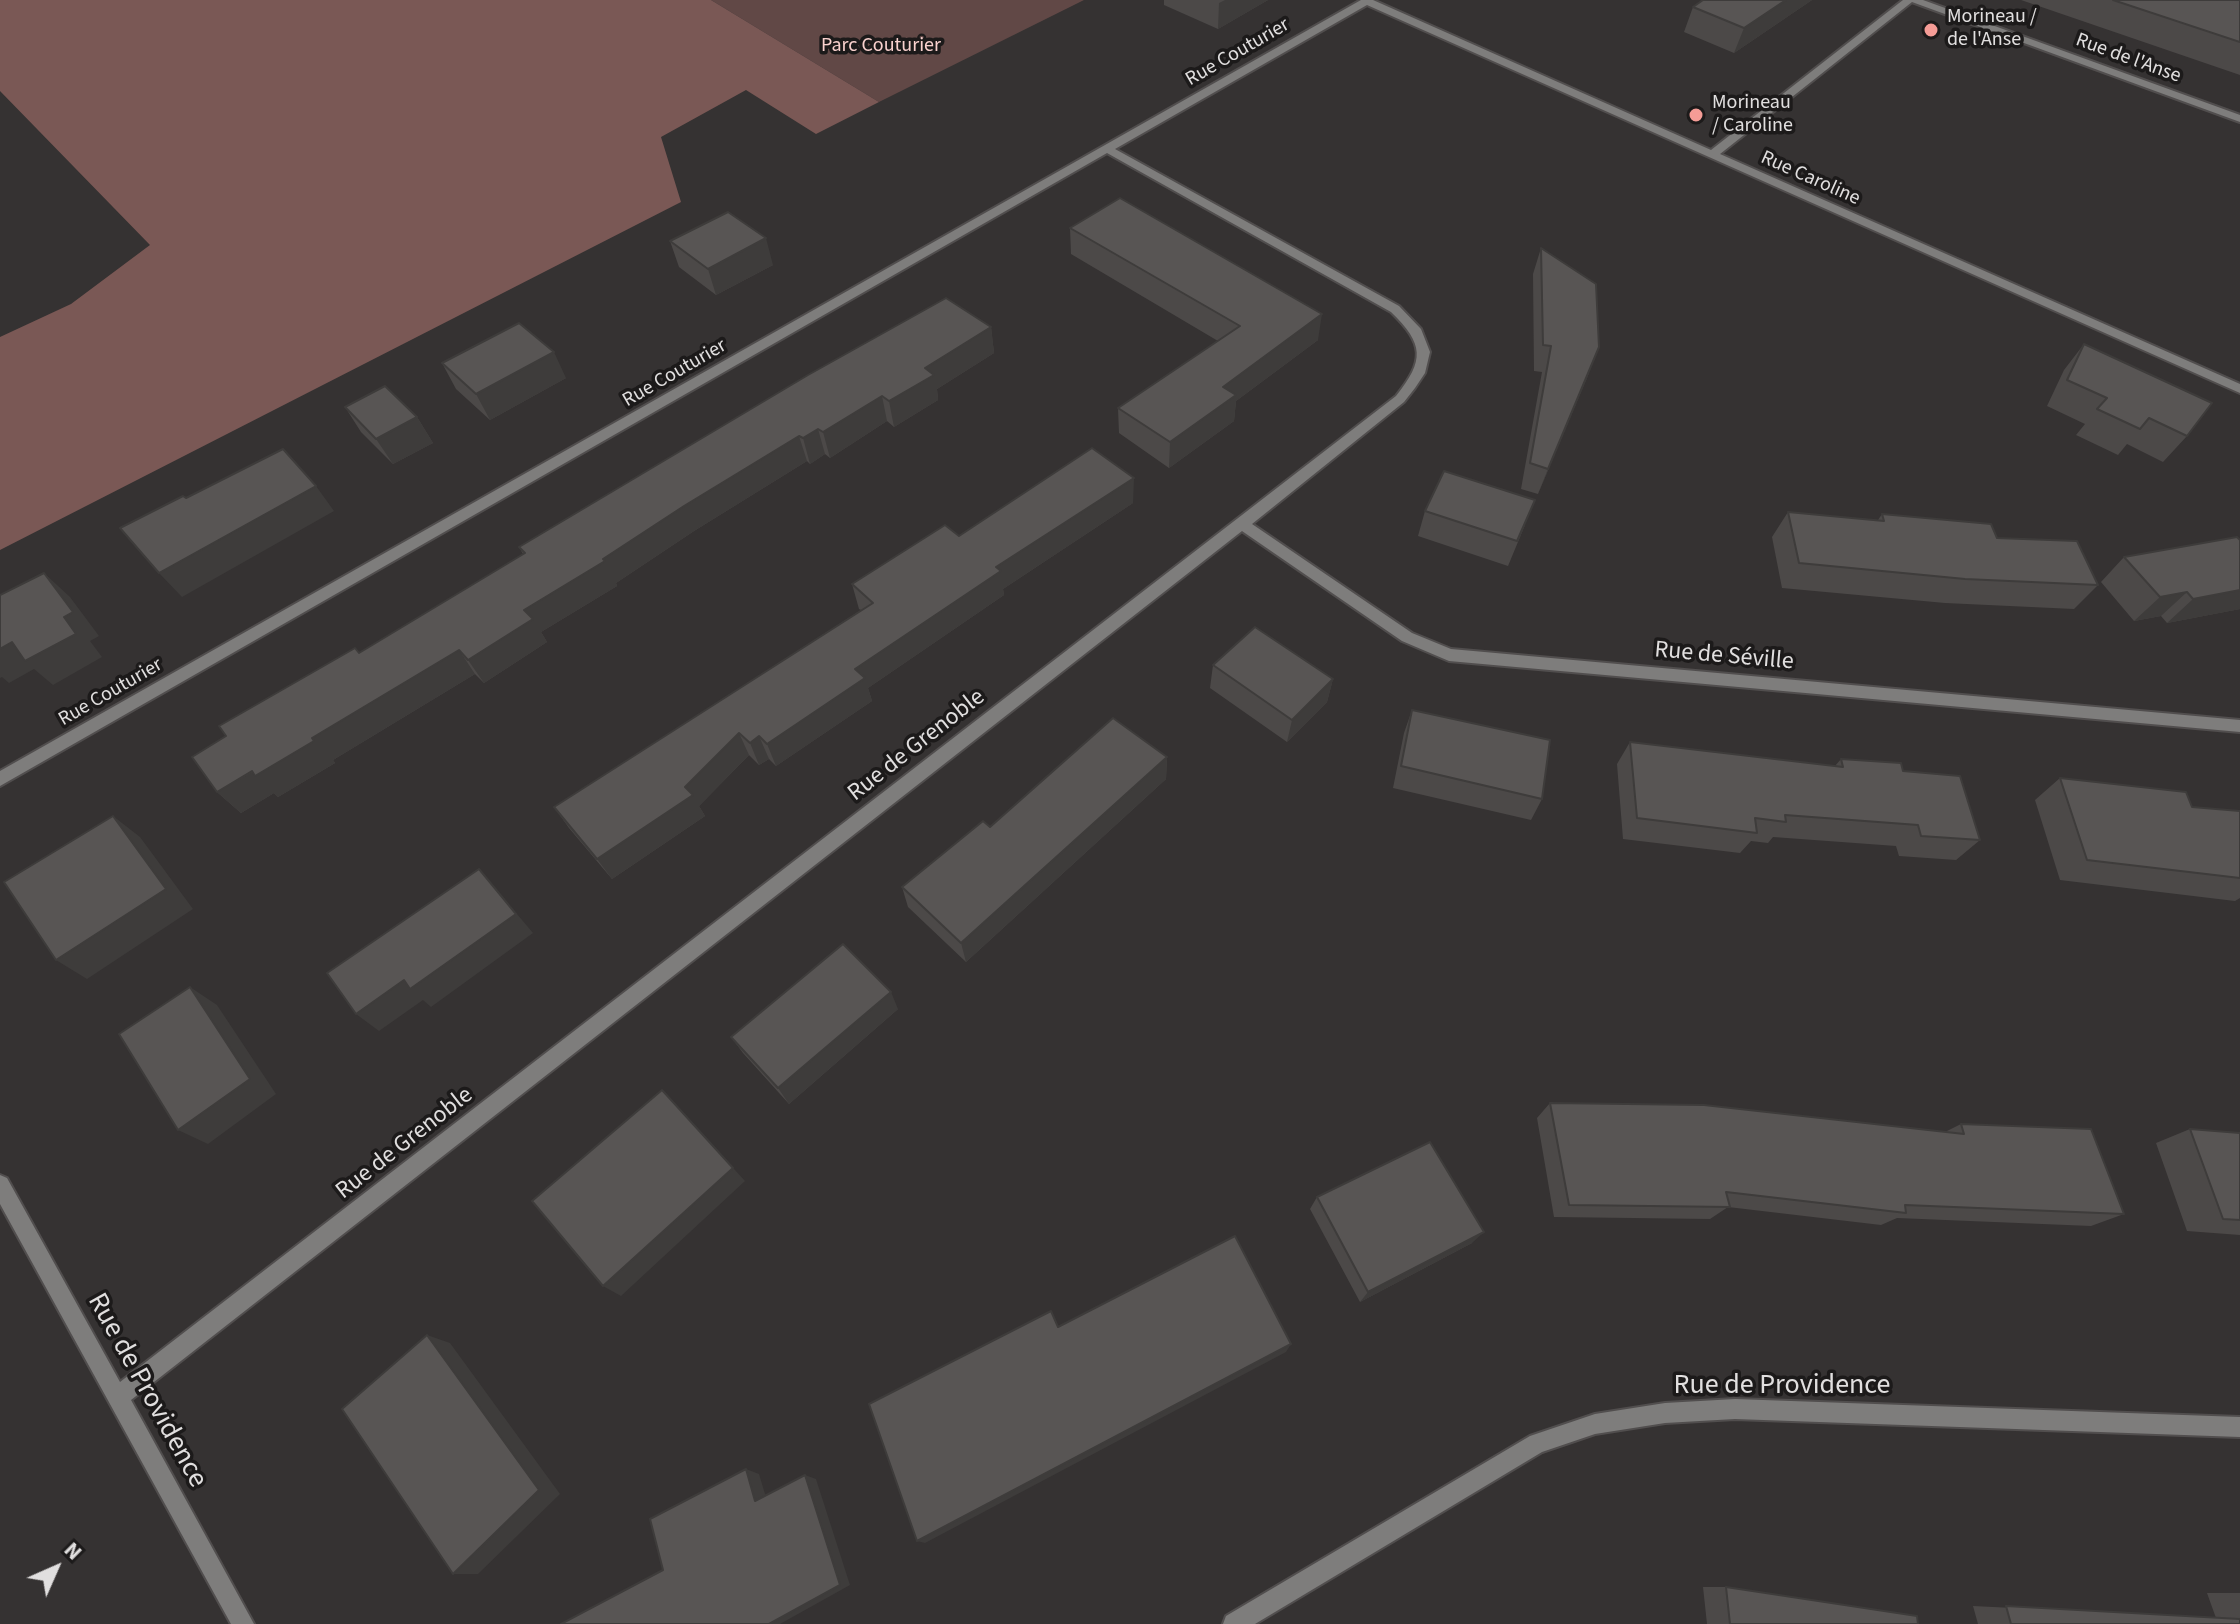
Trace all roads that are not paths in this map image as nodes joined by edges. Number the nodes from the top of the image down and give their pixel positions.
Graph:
1 (1911, 0) edge
2 (1367, 1) edge
3 (2240, 119) edge
4 (1109, 150) junction
5 (1712, 155) junction
6 (2240, 389) edge
7 (1242, 524) junction
8 (2240, 726) edge
9 (0, 779) edge
10 (0, 1185) edge
11 (118, 1397) junction
12 (2240, 1427) edge
13 (243, 1624) edge
14 (1234, 1624) edge

1 - 3 street, Rue de l'Anse
1 - 5 street
2 - 4 street, Rue Couturier
2 - 5 street, Rue Caroline
4 - 7 street, Rue de Grenoble
4 - 9 street, Rue Couturier
5 - 6 street, Rue Caroline
7 - 8 street, Rue de Séville
7 - 11 street, Rue de Grenoble
10 - 11 street, Rue de Providence
11 - 13 street, Rue de Providence
12 - 14 street, Rue de Providence

